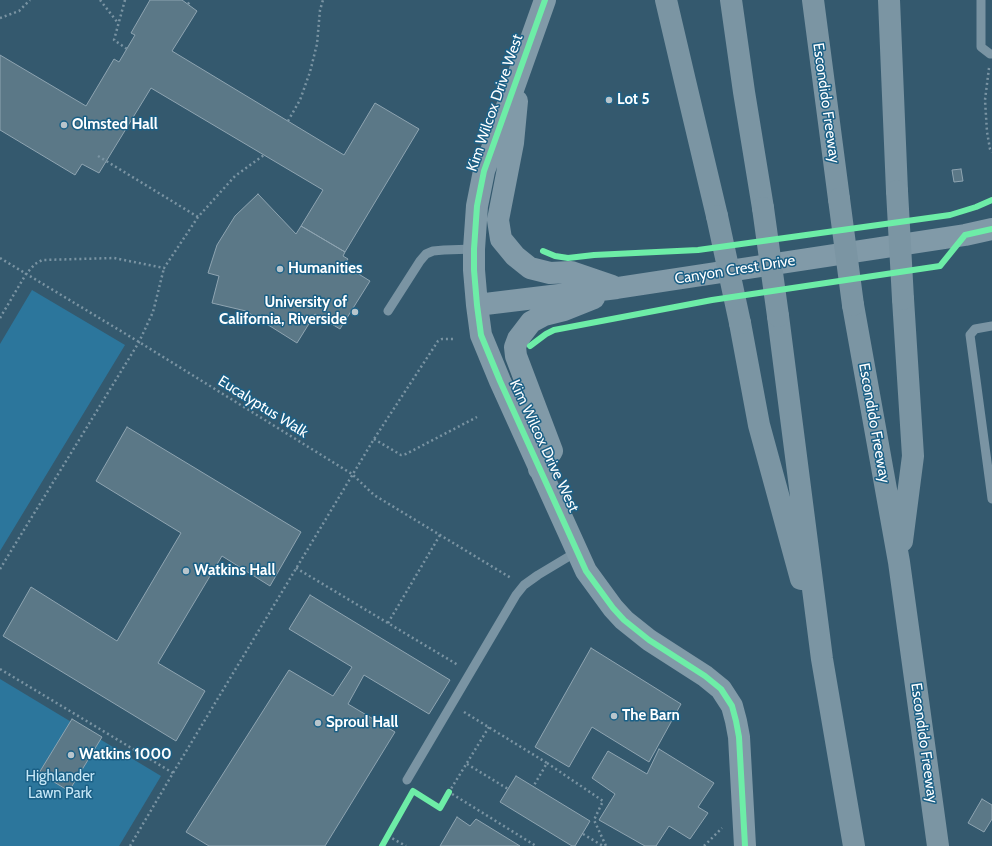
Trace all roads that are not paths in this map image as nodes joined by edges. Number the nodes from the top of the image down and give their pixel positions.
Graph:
1 (545, 0) edge
2 (666, 0) edge
3 (731, 0) edge
4 (813, 0) edge
5 (888, 0) edge
6 (981, 0) edge
7 (991, 54) edge
8 (521, 68) junction
9 (992, 229) edge
10 (474, 249) junction
11 (617, 288) junction
12 (477, 305) junction
13 (388, 311) dead end
14 (992, 326) edge
15 (539, 468) junction
16 (992, 499) edge
17 (578, 551) junction
18 (899, 562) junction
19 (822, 659) junction
20 (407, 780) dead end
21 (745, 846) edge
22 (854, 846) edge
23 (938, 846) edge

1 - 8 street, Kim Wilcox Drive West
2 - 19 highway, bridge
3 - 19 highway, bridge
4 - 18 highway, Escondido Freeway, bridge
5 - 18 highway, bridge
6 - 7 lane
8 - 10 street, Kim Wilcox Drive West
8 - 11 street
9 - 11 street, Canyon Crest Drive
10 - 12 street, Kim Wilcox Drive West
10 - 13 lane
11 - 12 street, Canyon Crest Drive
11 - 15 street
12 - 15 street, Kim Wilcox Drive West
14 - 16 lane
15 - 17 street, Kim Wilcox Drive West
17 - 20 lane
17 - 21 street, Kim Wilcox Drive West
18 - 23 highway, Escondido Freeway
19 - 22 highway

